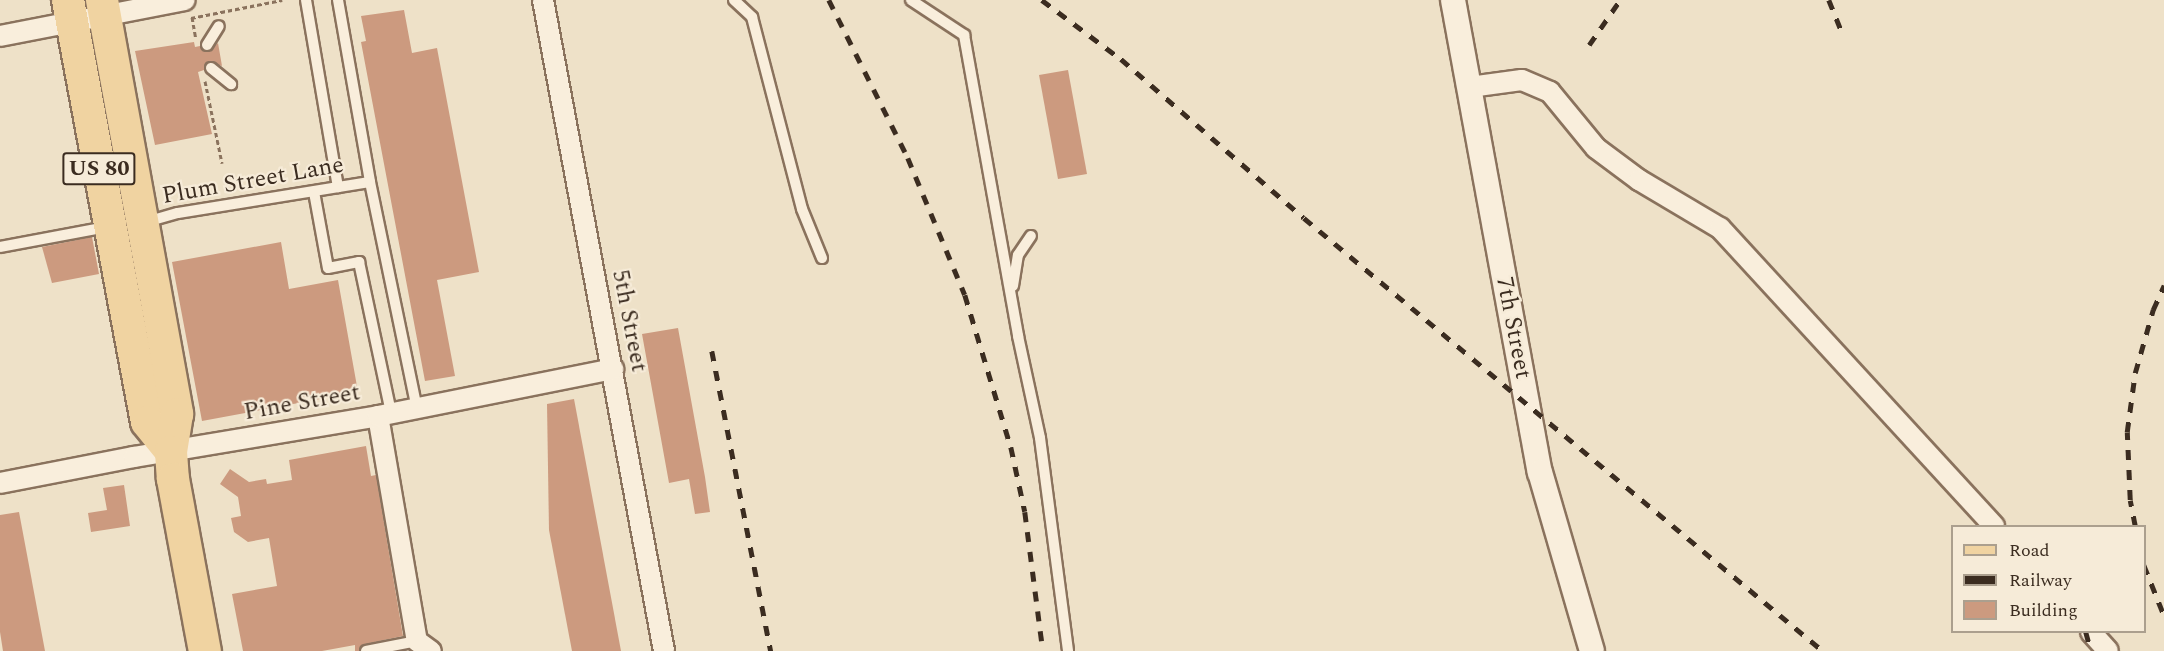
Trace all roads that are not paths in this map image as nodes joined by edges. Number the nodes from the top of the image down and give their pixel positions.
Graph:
1 (306, 0) edge
2 (338, 0) edge
3 (543, 0) edge
4 (734, 0) edge
5 (911, 0) edge
6 (1453, 0) edge
7 (104, 7) edge
8 (69, 11) edge
9 (186, 12) edge
10 (219, 26) dead end
11 (0, 36) edge
12 (202, 46) road end
13 (207, 69) road end
14 (231, 84) dead end
15 (1470, 87) junction
16 (370, 182) junction
17 (338, 187) junction
18 (314, 192) junction
19 (143, 223) junction
20 (110, 227) junction
21 (1031, 236) dead end
22 (0, 247) edge
23 (822, 258) dead end
24 (1011, 301) junction
25 (613, 369) junction
26 (417, 408) junction
27 (384, 414) junction
28 (171, 452) junction
29 (0, 483) edge
30 (1993, 525) edge
31 (2092, 633) edge
32 (424, 646) edge
33 (205, 651) edge
34 (366, 651) edge
35 (663, 651) edge
36 (1068, 651) edge
37 (1592, 651) edge
38 (2108, 651) edge

1 - 17 lane
2 - 16 lane
3 - 25 street, 5th Street
4 - 23 lane
5 - 24 lane
6 - 15 street, 7th Street
7 - 8 street
7 - 9 street
7 - 19 main road, US 80
8 - 11 street
8 - 20 main road, US 80
10 - 12 lane
13 - 14 lane
15 - 30 street
15 - 37 street, 7th Street
16 - 17 lane, Plum Street Lane
16 - 26 lane
17 - 18 lane, Plum Street Lane
18 - 19 lane, Plum Street Lane
18 - 27 lane
19 - 28 main road, US 80
20 - 22 lane
20 - 28 main road, US 80
21 - 24 lane
24 - 36 lane
25 - 26 street, Pine Street
25 - 35 street, 5th Street
26 - 27 street, Pine Street
27 - 28 street, Pine Street
27 - 32 street
28 - 29 street, Pine Street
28 - 33 main road, US 80
31 - 38 street
32 - 34 lane

